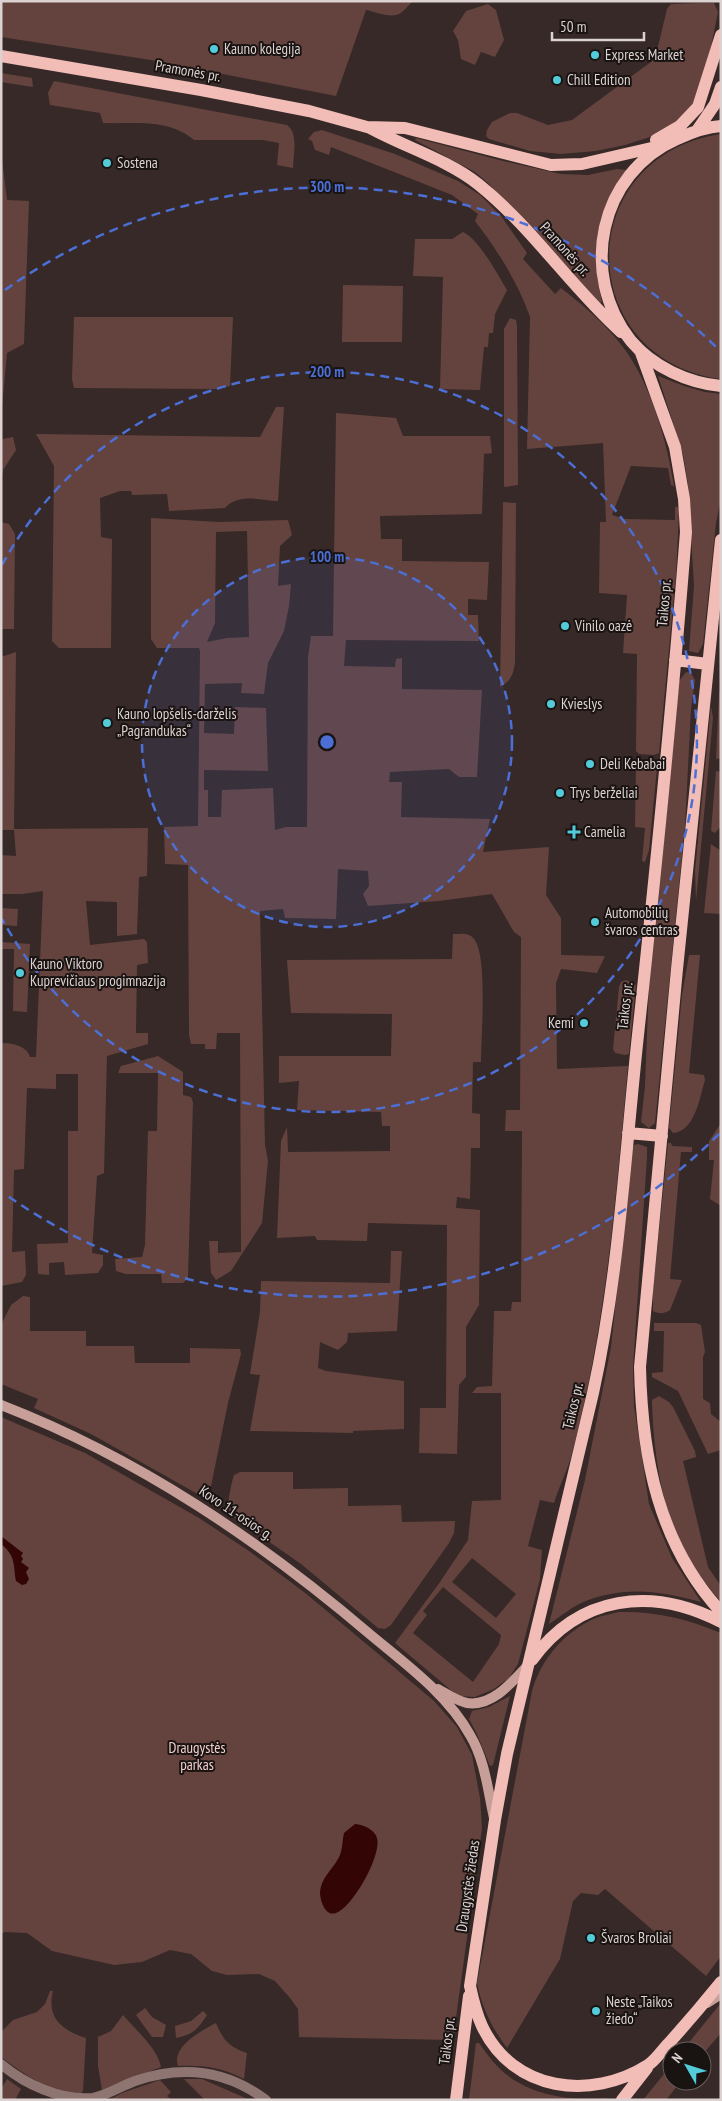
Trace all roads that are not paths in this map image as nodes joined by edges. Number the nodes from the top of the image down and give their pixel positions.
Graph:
1 (721, 35) edge
2 (1, 56) edge
3 (721, 87) edge
4 (368, 126) junction
5 (721, 126) edge
6 (698, 130) junction
7 (660, 146) junction
8 (625, 154) junction
9 (630, 340) junction
10 (640, 350) junction
11 (721, 386) edge
12 (721, 540) edge
13 (675, 660) junction
14 (708, 664) junction
15 (628, 1133) junction
16 (662, 1136) junction
17 (1, 1405) edge
18 (721, 1612) edge
19 (721, 1622) edge
20 (529, 1664) junction
21 (429, 1684) junction
22 (494, 1820) junction
23 (721, 1982) edge
24 (470, 1986) junction
25 (721, 1994) edge
26 (700, 2008) junction
27 (1, 2064) edge
28 (650, 2064) junction
29 (266, 2100) edge
30 (456, 2100) edge
31 (622, 2100) edge

1 - 8 main road
2 - 4 main road, Pramonės pr.
3 - 6 main road
4 - 8 main road, Pramonės pr.
4 - 9 main road, Pramonės pr.
5 - 6 main road
6 - 7 main road
7 - 8 main road, Pramonės pr.
7 - 9 main road
9 - 10 main road
10 - 11 main road
10 - 13 main road, Taikos pr.
12 - 14 main road
13 - 14 main road
13 - 15 main road, Taikos pr.
14 - 16 main road
15 - 16 main road
15 - 20 main road, Taikos pr.
16 - 18 main road
17 - 21 main road, Kovo 11-osios g.
19 - 20 main road, Draugystės žiedas
20 - 21 main road, Kovo 11-osios g.
20 - 22 main road, Draugystės žiedas
21 - 22 main road, Kovo 11-osios g.
22 - 24 main road, Draugystės žiedas
23 - 26 main road, Draugystės žiedas
24 - 28 main road, Draugystės žiedas
24 - 30 main road, Taikos pr.
25 - 26 main road
26 - 28 main road, Draugystės žiedas
27 - 29 street
28 - 31 main road

